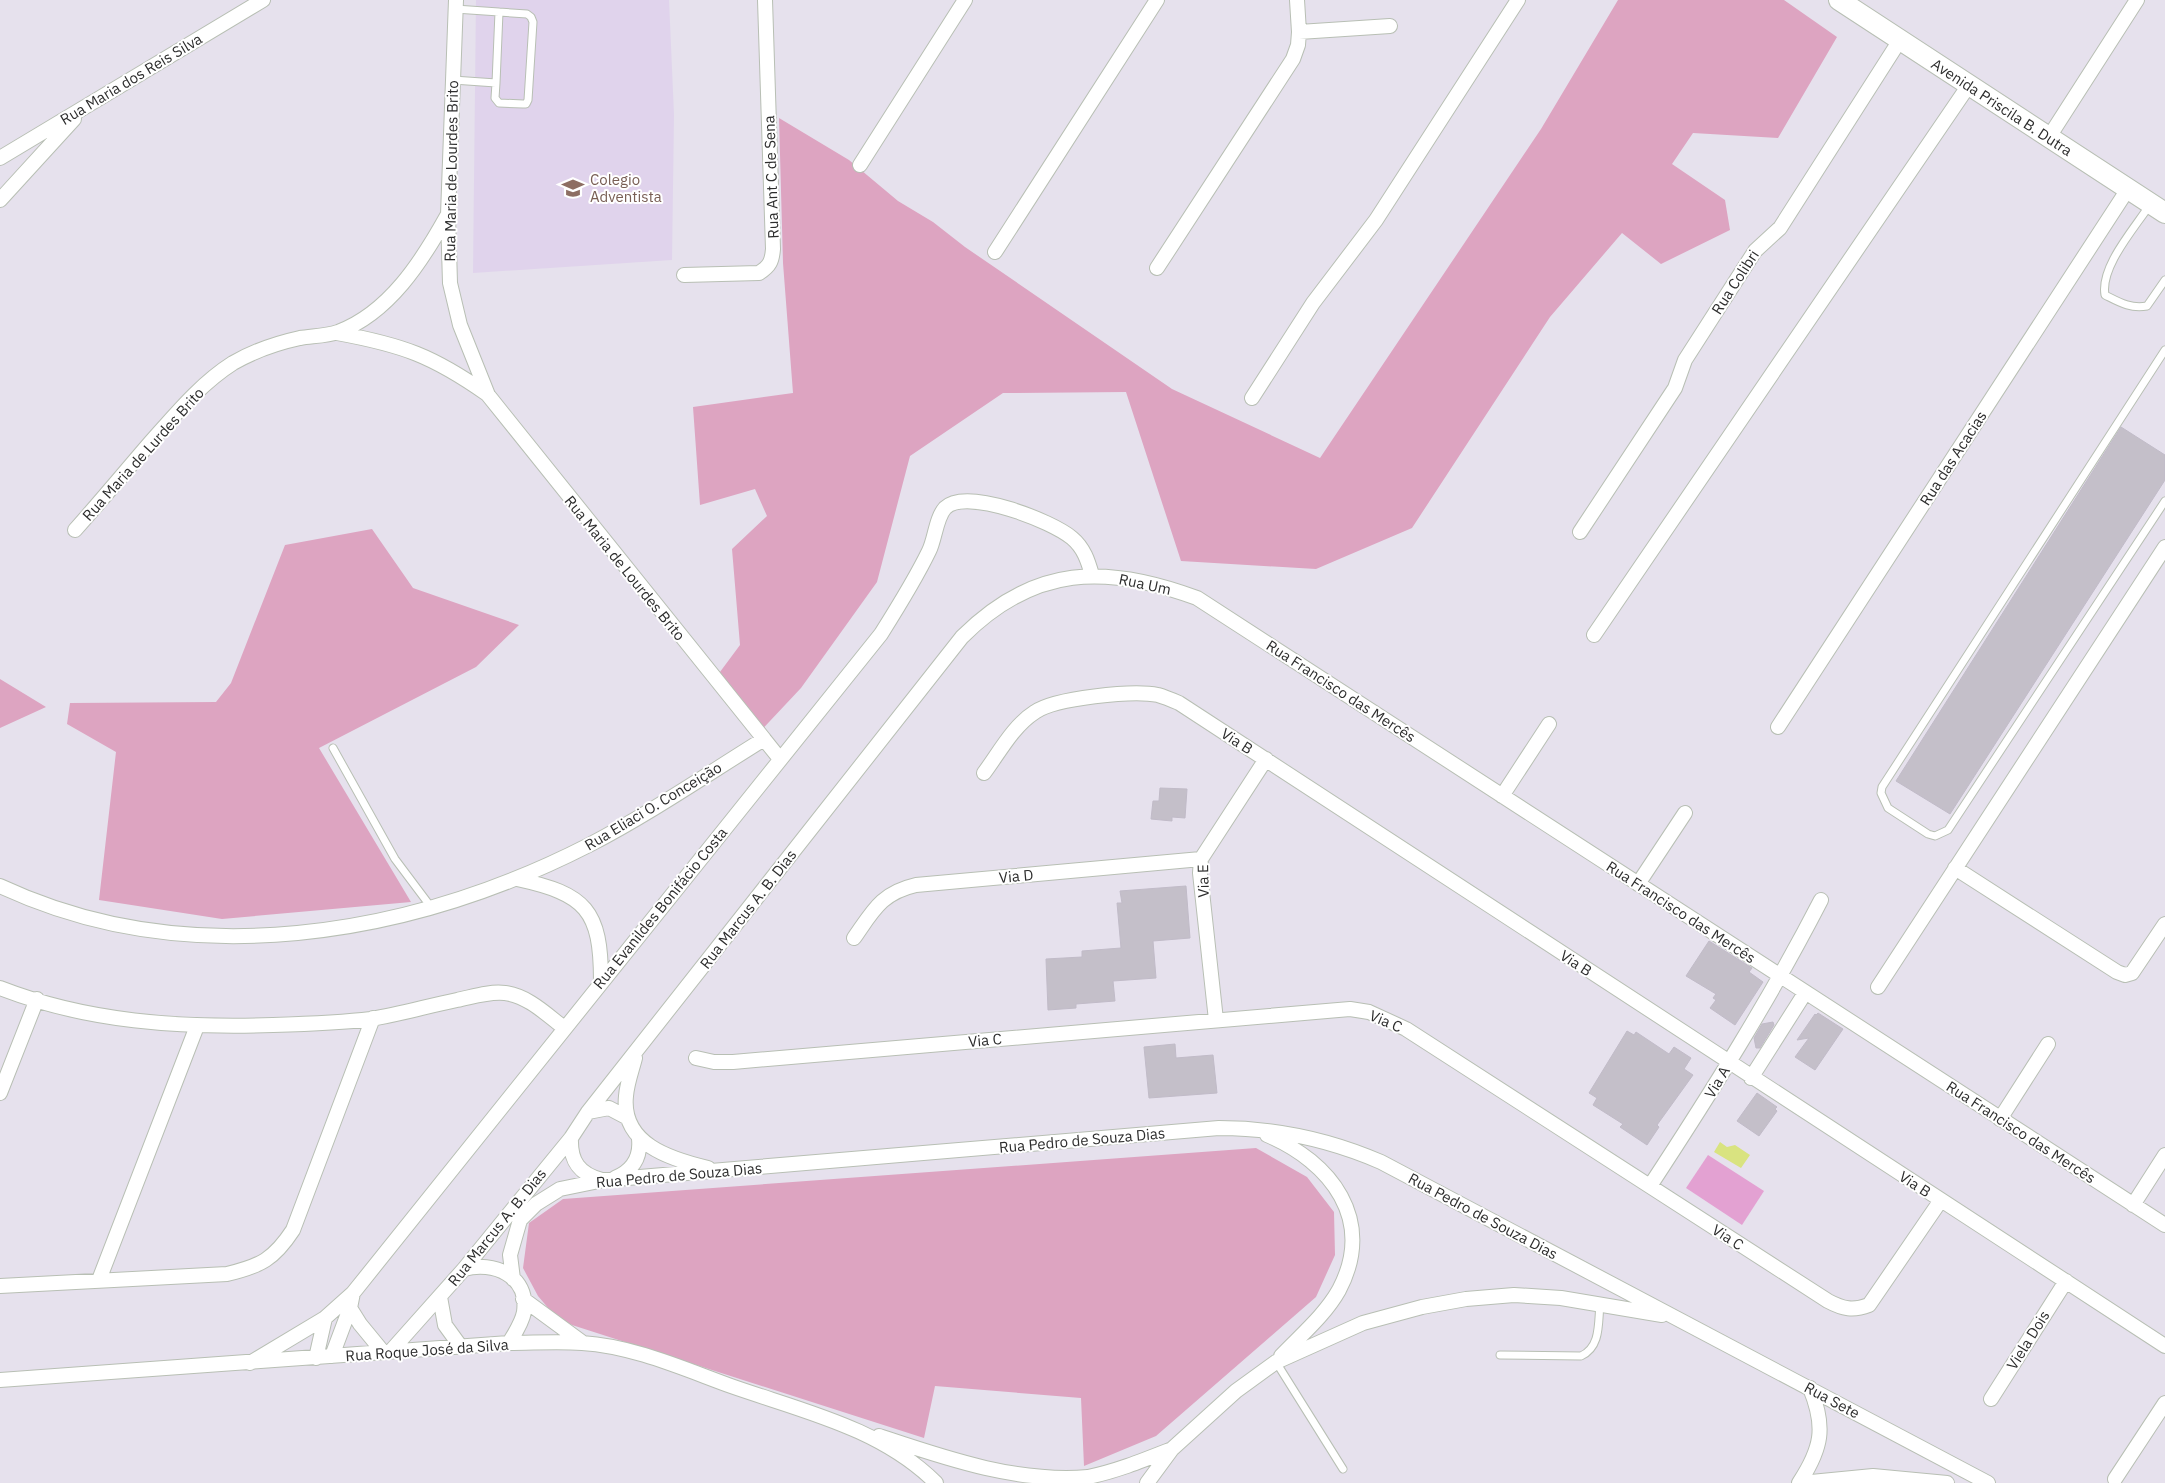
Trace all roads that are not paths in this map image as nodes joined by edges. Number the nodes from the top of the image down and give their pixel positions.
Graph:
1 (263, 0) edge
2 (965, 0) edge
3 (1157, 0) edge
4 (1297, 0) edge
5 (1518, 0) edge
6 (1839, 0) edge
7 (2136, 0) edge
8 (767, 2) edge
9 (456, 5) edge
10 (499, 12) junction
11 (1390, 26) dead end
12 (1299, 32) junction
13 (1900, 40) junction
14 (452, 80) junction
15 (496, 83) junction
16 (1969, 85) junction
17 (84, 107) junction
18 (2050, 137) junction
19 (0, 158) edge
20 (860, 165) dead end
21 (2128, 189) junction
22 (0, 200) edge
23 (2158, 208) edge
24 (448, 215) junction
25 (995, 252) dead end
26 (1157, 268) dead end
27 (684, 275) dead end
28 (2165, 280) edge
29 (337, 332) junction
30 (2165, 350) edge
31 (488, 395) junction
32 (1252, 398) dead end
33 (2165, 501) edge
34 (75, 530) dead end
35 (1580, 532) dead end
36 (2165, 547) edge
37 (1092, 575) junction
38 (1197, 598) joint
39 (1594, 635) dead end
40 (1549, 724) dead end
41 (1778, 727) dead end
42 (764, 739) junction
43 (333, 748) dead end
44 (780, 759) junction
45 (1266, 759) junction
46 (984, 773) dead end
47 (1502, 796) junction
48 (1685, 813) dead end
49 (1201, 859) junction
50 (1955, 868) junction
51 (518, 879) junction
52 (1638, 884) junction
53 (0, 886) edge
54 (1821, 900) dead end
55 (431, 907) junction
56 (2165, 924) edge
57 (854, 938) dead end
58 (1781, 977) junction
59 (602, 981) junction
60 (1878, 987) dead end
61 (0, 988) edge
62 (1805, 993) junction
63 (37, 999) junction
64 (373, 1018) junction
65 (1216, 1020) junction
66 (197, 1026) junction
67 (563, 1028) junction
68 (2048, 1044) dead end
69 (636, 1052) junction
70 (696, 1058) dead end
71 (1729, 1063) junction
72 (1751, 1078) junction
73 (0, 1092) edge
74 (588, 1112) junction
75 (628, 1118) junction
76 (2000, 1119) junction
77 (1251, 1128) junction
78 (571, 1138) junction
79 (639, 1139) junction
80 (2165, 1155) edge
81 (722, 1172) junction
82 (608, 1180) junction
83 (1650, 1186) junction
84 (1941, 1200) junction
85 (2133, 1205) junction
86 (2165, 1225) edge
87 (464, 1269) junction
88 (513, 1279) junction
89 (99, 1280) junction
90 (2066, 1281) junction
91 (0, 1286) edge
92 (353, 1293) junction
93 (440, 1297) junction
94 (523, 1299) junction
95 (1600, 1304) junction
96 (350, 1308) junction
97 (1674, 1317) junction
98 (326, 1318) junction
99 (510, 1343) junction
100 (583, 1343) junction
101 (461, 1346) junction
102 (2165, 1346) edge
103 (387, 1352) junction
104 (1500, 1355) dead end
105 (332, 1356) junction
106 (316, 1358) junction
107 (1276, 1362) junction
108 (250, 1363) junction
109 (0, 1380) edge
110 (1810, 1388) junction
111 (1991, 1399) dead end
112 (2165, 1403) edge
113 (842, 1423) junction
114 (1172, 1449) junction
115 (1343, 1469) dead end
116 (2115, 1479) dead end
117 (936, 1483) edge
118 (1147, 1483) edge
119 (1800, 1483) edge
120 (1947, 1483) edge
121 (1988, 1483) edge

1 - 17 street, Rua Maria dos Reis Silva
2 - 20 street
3 - 25 street
4 - 12 street
5 - 32 street
6 - 13 street, Avenida Priscila B. Dutra
7 - 18 street
8 - 27 street, Rua Ant C de Sena
9 - 10 lane
9 - 14 street, Rua Maria de Lourdes Brito
10 - 15 lane
10 - 15 lane
11 - 12 street
12 - 26 street
13 - 16 street, Avenida Priscila B. Dutra
13 - 35 street, Rua Colibri
14 - 15 lane
14 - 24 street, Rua Maria de Lourdes Brito
16 - 18 street, Avenida Priscila B. Dutra
16 - 39 street
17 - 19 street, Rua Maria dos Reis Silva
17 - 22 street
18 - 21 street, Avenida Priscila B. Dutra
21 - 23 street, Avenida Priscila B. Dutra
21 - 41 street, Rua das Acacias
23 - 28 lane
24 - 29 street, Rua Maria de Lurdes Brito
24 - 31 street, Rua Maria de Lourdes Brito
29 - 31 street, Rua Maria de Lourdes Brito
29 - 34 street, Rua Maria de Lurdes Brito
30 - 33 lane
31 - 42 street, Rua Maria de Lourdes Brito
36 - 50 street
37 - 38 street, Rua Um
37 - 44 street, Rua Evanildes Bonifácio Costa
37 - 69 street, Rua Marcus A. B. Dias
38 - 47 street, Rua Francisco das Mercês
40 - 47 street
42 - 44 street
42 - 51 street, Rua Eliaci O. Conceição
43 - 55 lane
44 - 59 street, Rua Evanildes Bonifácio Costa
45 - 46 street, Via B
45 - 49 street, Via E
45 - 71 street, Via B
47 - 52 street, Rua Francisco das Mercês
48 - 52 street
49 - 57 street, Via D
49 - 65 street, Via E
50 - 56 street
50 - 60 street
51 - 55 street, Rua Eliaci O. Conceição
51 - 59 street
52 - 58 street, Rua Francisco das Mercês
53 - 55 street, Rua Eliaci O. Conceição
54 - 58 street, Via A
58 - 62 street, Rua Francisco das Mercês
58 - 71 street, Via A
59 - 67 street, Rua Evanildes Bonifácio Costa
61 - 63 street
62 - 72 street
62 - 76 street, Rua Francisco das Mercês
63 - 66 street
63 - 73 street
64 - 66 street
64 - 67 street
64 - 89 street
65 - 70 street, Via C
65 - 83 street, Via C
66 - 89 street
67 - 92 street, Rua Evanildes Bonifácio Costa
68 - 76 street
69 - 74 street, Rua Marcus A. B. Dias
69 - 75 street
71 - 72 street, Via B
71 - 83 street, Via A
72 - 84 street, Via B
74 - 75 street
74 - 78 street, Rua Marcus A. B. Dias
75 - 79 street
76 - 85 street, Rua Francisco das Mercês
77 - 81 street, Rua Pedro de Souza Dias
77 - 97 street, Rua Pedro de Souza Dias
77 - 107 street
78 - 82 street
78 - 87 street, Rua Marcus A. B. Dias
79 - 81 street
79 - 82 street
80 - 85 street
81 - 82 street, Rua Pedro de Souza Dias
82 - 88 street, Rua Pedro de Souza Dias
83 - 84 street, Via C
84 - 90 street, Via B
85 - 86 street, Rua Francisco das Mercês
87 - 88 street
87 - 93 street, Rua Marcus A. B. Dias
88 - 94 street
89 - 91 street
90 - 102 street, Via B
90 - 111 street, Viela Dois
92 - 96 street
92 - 98 street, Rua Evanildes Bonifácio Costa
93 - 101 street, Rua Marcus A. B. Dias
93 - 103 street, Rua Marcus A. B. Dias
94 - 99 street
94 - 100 street
95 - 97 street
95 - 104 lane
95 - 107 street
96 - 103 street
96 - 105 street
97 - 110 street, Rua Sete
98 - 106 street
98 - 108 street, Rua Evanildes Bonifácio Costa
99 - 100 street, Rua Roque José da Silva
99 - 101 street, Rua Roque José da Silva
100 - 113 street, Rua Roque José da Silva
101 - 103 street, Rua Roque José da Silva
103 - 105 street, Rua Roque José da Silva
105 - 106 street, Rua Roque José da Silva
106 - 108 street, Rua Roque José da Silva
107 - 114 street
107 - 115 lane
108 - 109 street, Rua Roque José da Silva
110 - 119 street
110 - 121 street, Rua Sete
112 - 116 street
113 - 114 street, Rua Roque José da Silva
113 - 117 street, Rua Roque José da Silva
114 - 118 street
119 - 120 street

